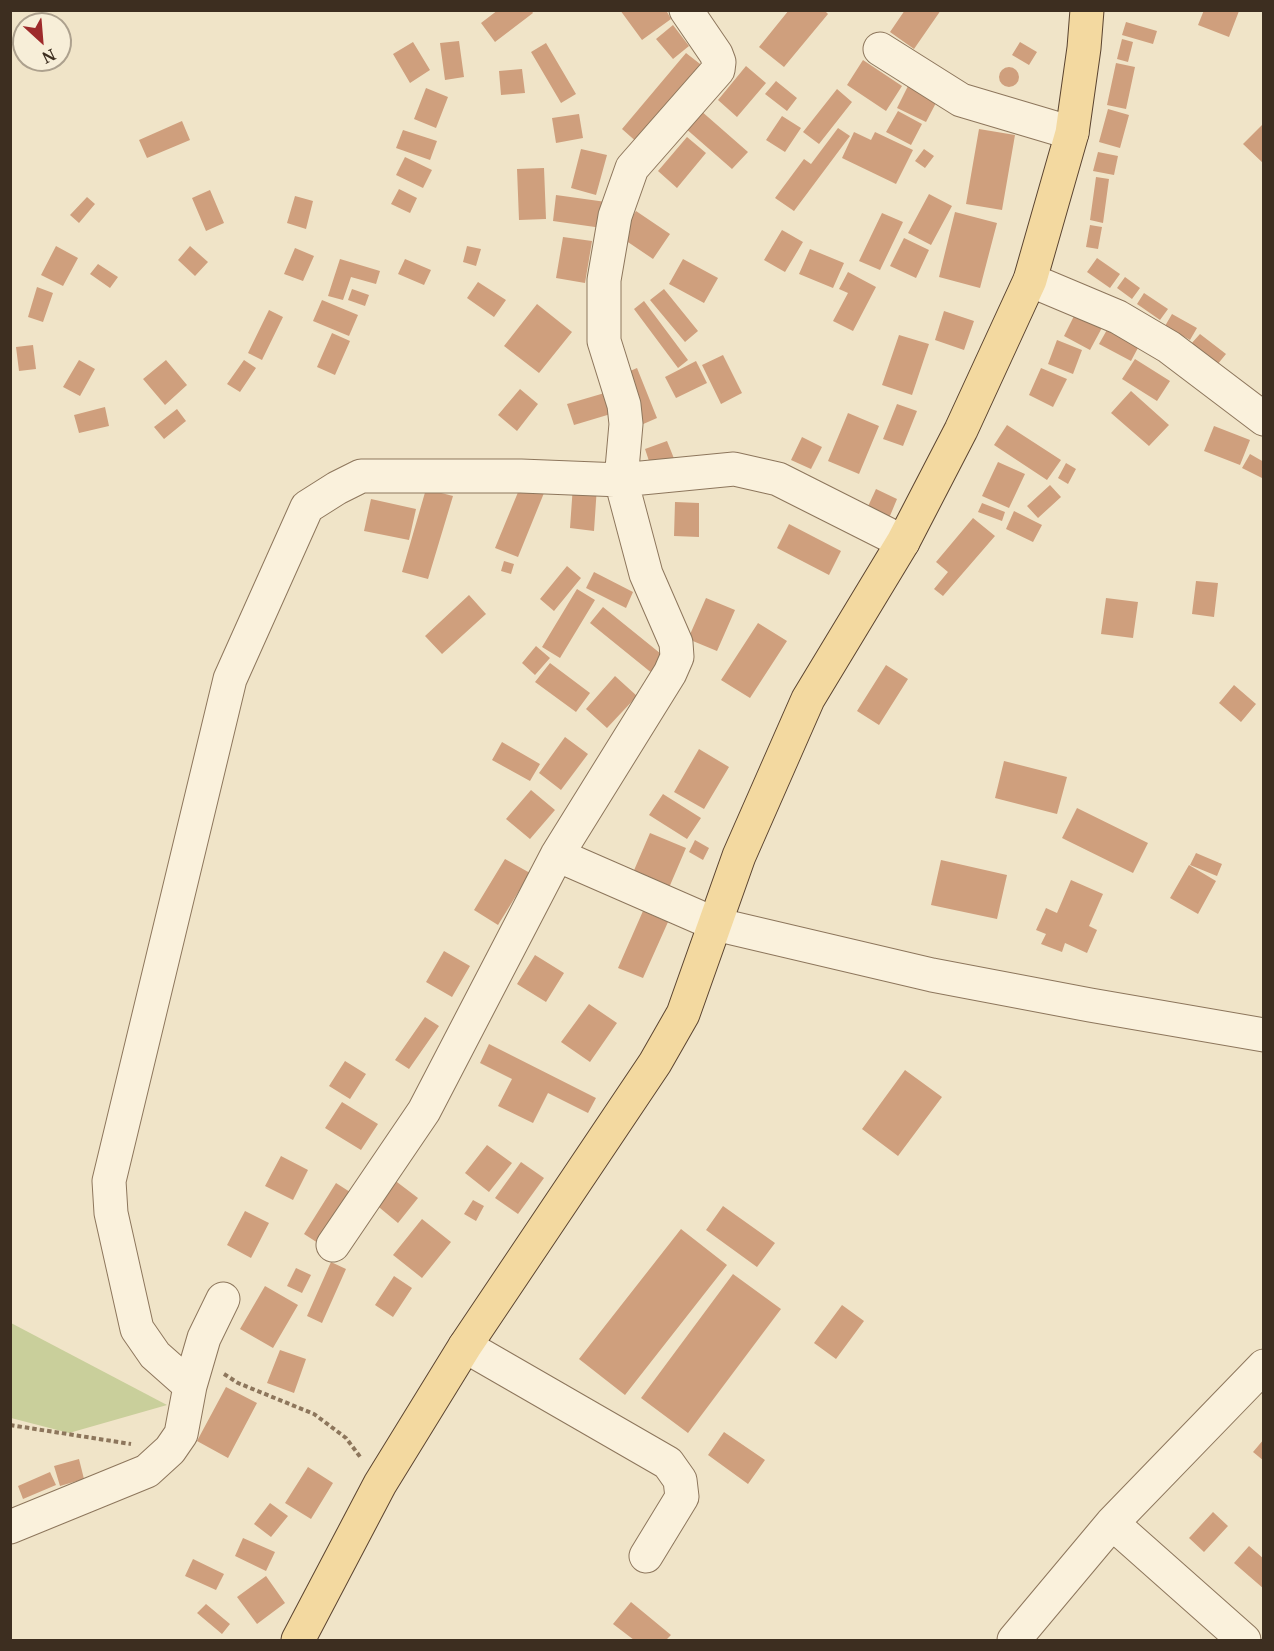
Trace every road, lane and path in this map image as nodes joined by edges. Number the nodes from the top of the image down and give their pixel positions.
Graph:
1 (686, 10) edge
2 (1087, 10) edge
3 (880, 49) dead end
4 (1072, 133) junction
5 (1030, 280) junction
6 (1263, 419) edge
7 (621, 480) junction
8 (903, 542) junction
9 (557, 855) junction
10 (715, 924) junction
11 (1263, 1035) edge
12 (333, 1245) dead end
13 (223, 1299) dead end
14 (465, 1346) junction
15 (1263, 1366) edge
16 (190, 1386) junction
17 (10, 1425) edge
18 (170, 1450) junction
19 (380, 1484) junction
20 (1113, 1523) junction
21 (10, 1527) edge
22 (646, 1556) dead end
23 (298, 1641) edge
24 (1014, 1641) edge
25 (1244, 1641) edge

1 - 7 street
2 - 4 main road
3 - 4 street
4 - 5 main road
5 - 6 street
5 - 8 main road
7 - 8 street
7 - 9 street
7 - 16 street
8 - 10 main road
9 - 10 street
9 - 12 street
10 - 11 street
10 - 14 main road
13 - 16 street
14 - 19 main road
14 - 22 street
15 - 20 street
16 - 18 street
16 - 19 path
17 - 18 path
18 - 21 street
19 - 23 main road
20 - 24 street
20 - 25 street

